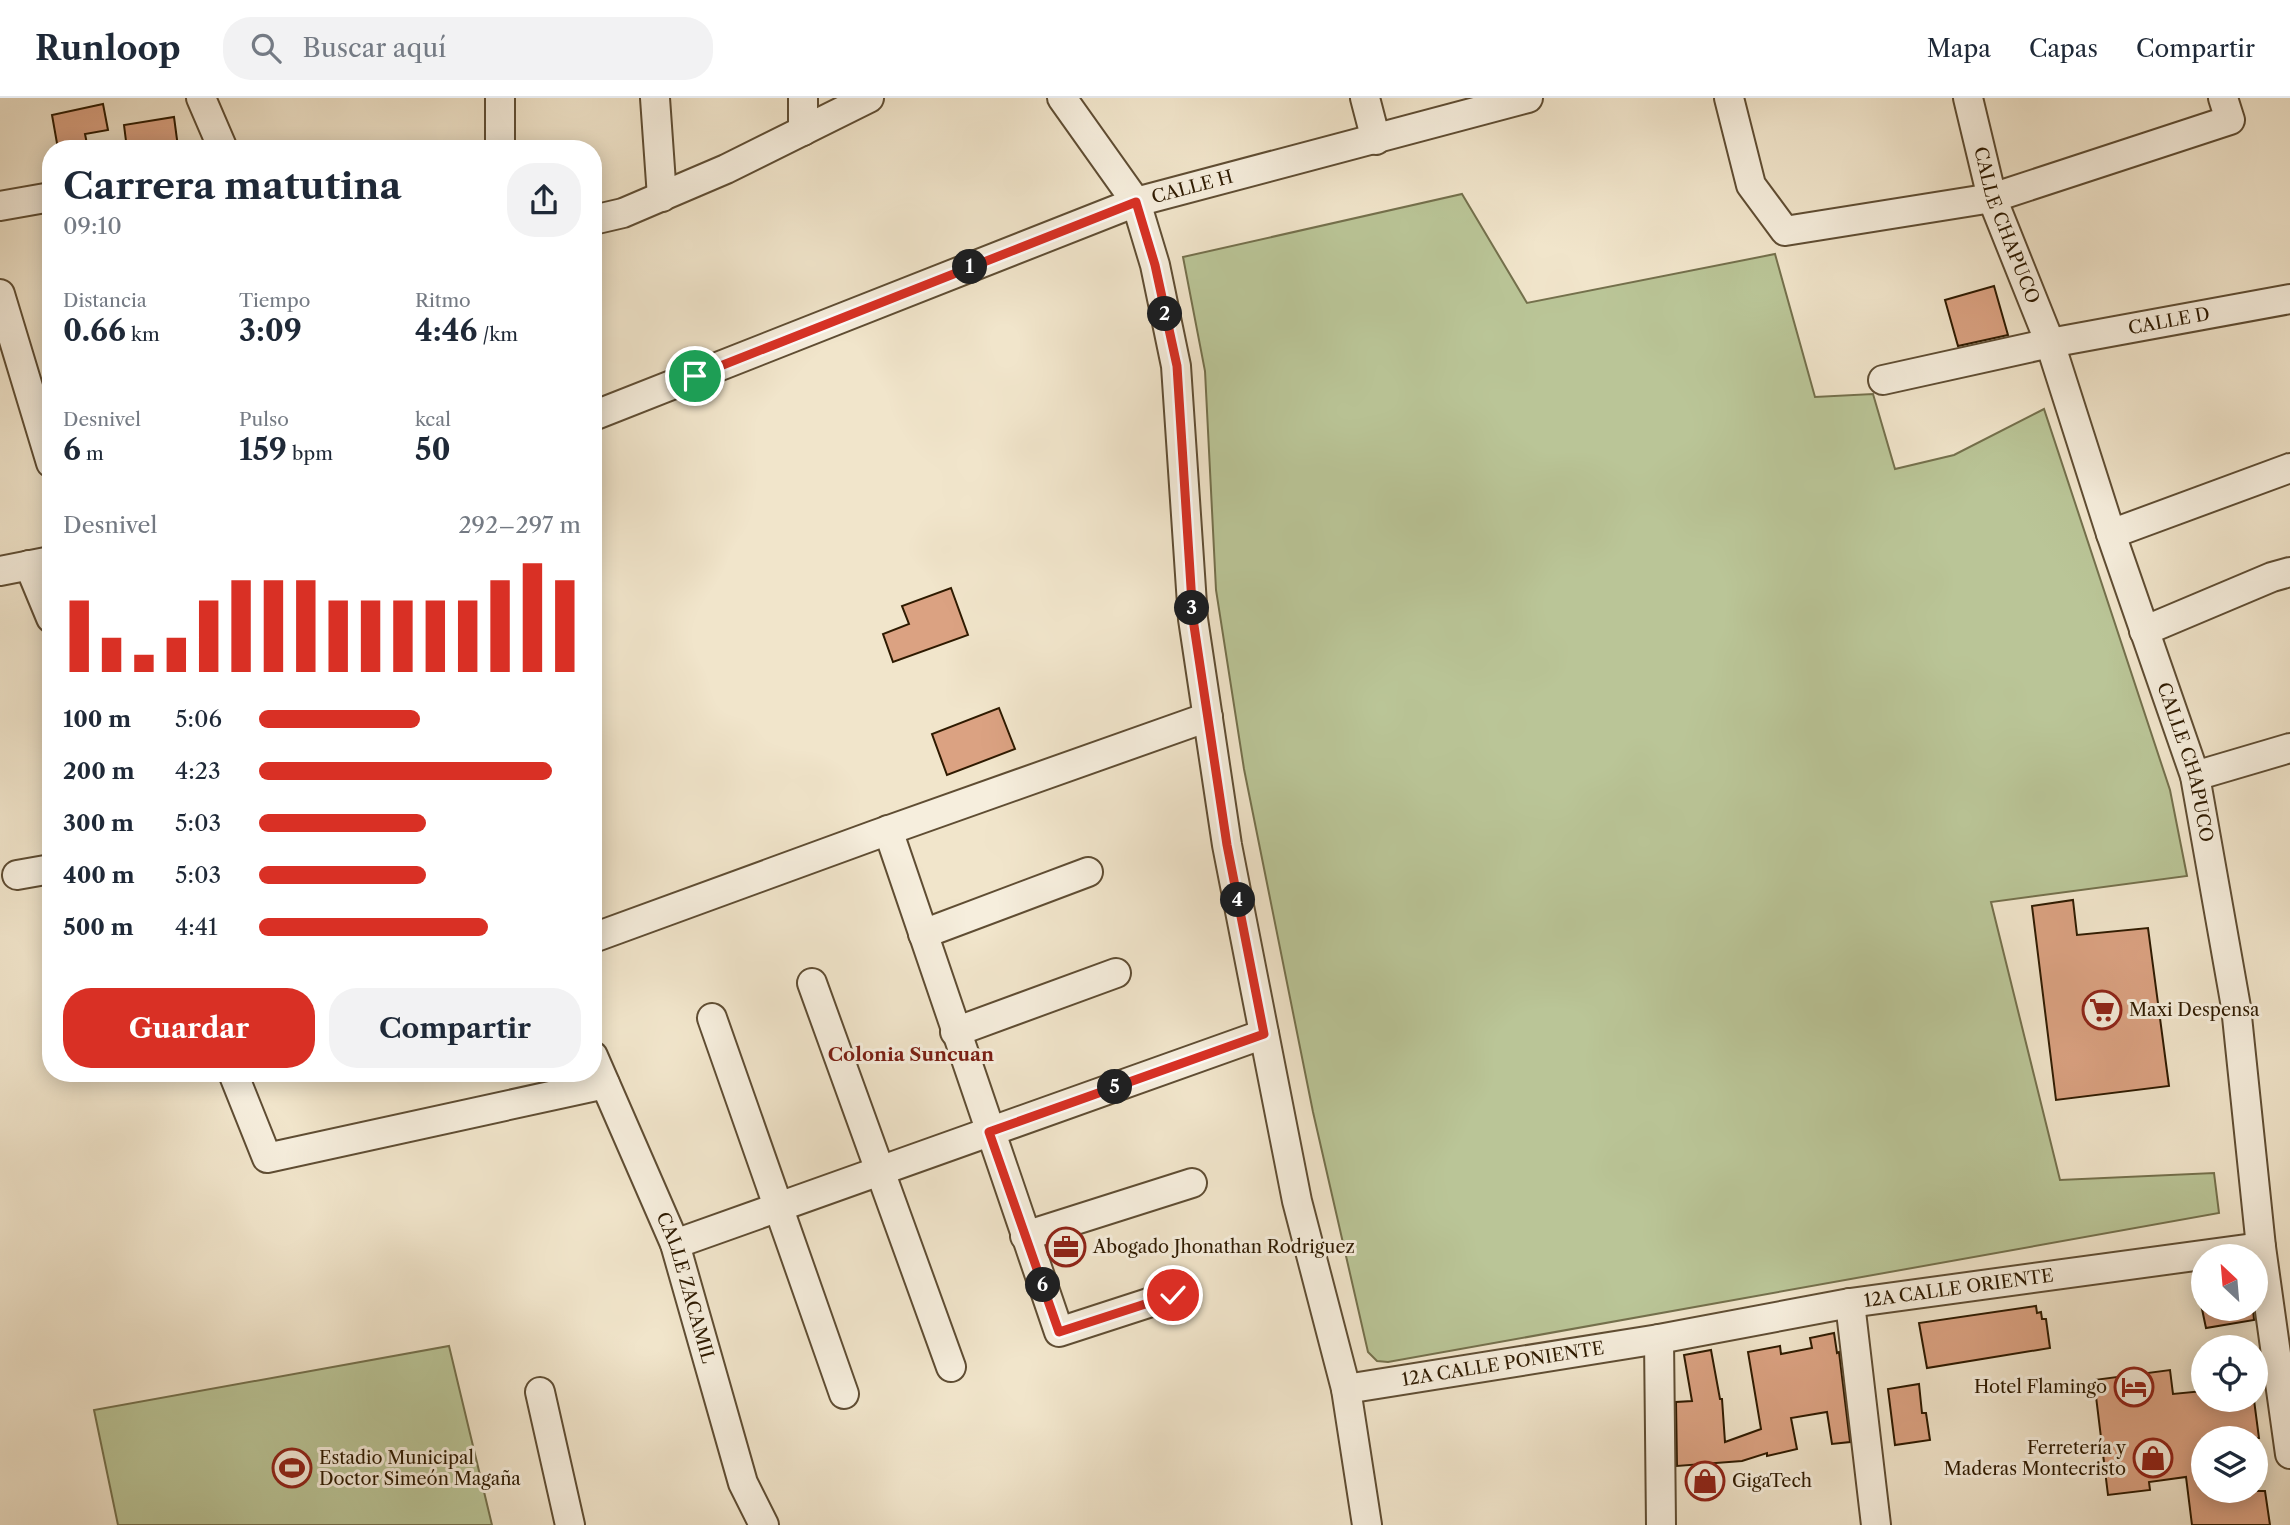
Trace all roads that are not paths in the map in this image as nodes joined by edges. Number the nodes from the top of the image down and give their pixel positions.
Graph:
1 (201, 98) edge
2 (500, 98) edge
3 (655, 98) edge
4 (803, 98) edge
5 (869, 98) edge
6 (1062, 98) edge
7 (1365, 98) edge
8 (1528, 98) edge
9 (1728, 98) edge
10 (1968, 98) edge
11 (2223, 98) edge
12 (803, 131) junction
13 (219, 140) edge
14 (500, 140) edge
15 (1376, 140) junction
16 (662, 197) junction
17 (1993, 198) junction
18 (42, 199) edge
19 (1136, 202) junction
20 (0, 206) edge
21 (602, 218) edge
22 (0, 294) edge
23 (2290, 299) edge
24 (2050, 343) junction
25 (1883, 380) dead end
26 (602, 412) edge
27 (42, 433) edge
28 (2290, 468) edge
29 (2111, 534) junction
30 (40, 563) edge
31 (0, 571) edge
32 (2290, 572) edge
33 (2144, 631) junction
34 (1208, 717) junction
35 (2290, 748) edge
36 (2195, 776) junction
37 (888, 830) junction
38 (42, 871) edge
39 (1088, 872) dead end
40 (17, 875) dead end
41 (923, 934) junction
42 (602, 935) edge
43 (1116, 973) dead end
44 (812, 982) dead end
45 (712, 1018) dead end
46 (956, 1032) junction
47 (1264, 1034) junction
48 (602, 1077) edge
49 (237, 1082) edge
50 (605, 1084) junction
51 (989, 1132) junction
52 (880, 1171) junction
53 (1192, 1183) dead end
54 (778, 1207) junction
55 (1026, 1236) junction
56 (675, 1244) junction
57 (2261, 1244) edge
58 (2191, 1257) edge
59 (1173, 1295) dead end
60 (2268, 1297) edge
61 (1850, 1303) junction
62 (1659, 1339) junction
63 (951, 1367) dead end
64 (1346, 1389) junction
65 (540, 1392) dead end
66 (844, 1394) dead end
67 (2290, 1454) edge
68 (570, 1525) edge
69 (764, 1525) edge
70 (1367, 1525) edge
71 (1661, 1525) edge
72 (1876, 1525) edge

1 - 13 street
2 - 14 street
3 - 16 street
4 - 12 street
5 - 12 street
6 - 19 street
7 - 15 street
8 - 15 street, CALLE H
9 - 17 street
10 - 17 street, CALLE CHAPUCO
11 - 17 street
12 - 16 street
15 - 19 street, CALLE H
16 - 21 street
17 - 24 street, CALLE CHAPUCO
18 - 20 street
19 - 26 street, CALLE H
19 - 34 street
22 - 27 street
23 - 24 street, CALLE D
24 - 25 street, CALLE D
24 - 29 street, CALLE CHAPUCO
28 - 29 street
29 - 33 street, CALLE CHAPUCO
30 - 31 street
32 - 33 street
33 - 36 street, CALLE CHAPUCO
34 - 37 street
34 - 47 street
35 - 36 street
36 - 57 street, CALLE CHAPUCO
37 - 41 street
37 - 42 street
38 - 40 street
39 - 41 street
41 - 46 street
43 - 46 street
44 - 52 street
45 - 54 street
46 - 51 street
47 - 51 street
47 - 64 street
48 - 50 street, CALLE ZACAMIL
49 - 50 street
50 - 56 street, CALLE ZACAMIL
51 - 52 street
51 - 55 street
52 - 54 street
52 - 63 street
53 - 55 street
54 - 56 street
54 - 66 street
55 - 59 street
56 - 69 street, CALLE ZACAMIL
58 - 61 street, 12A CALLE ORIENTE
60 - 67 street, CALLE CHAPUCO
61 - 62 street, 12A CALLE ORIENTE
61 - 72 street
62 - 64 street, 12A CALLE PONIENTE
62 - 71 street
64 - 70 street
65 - 68 street

